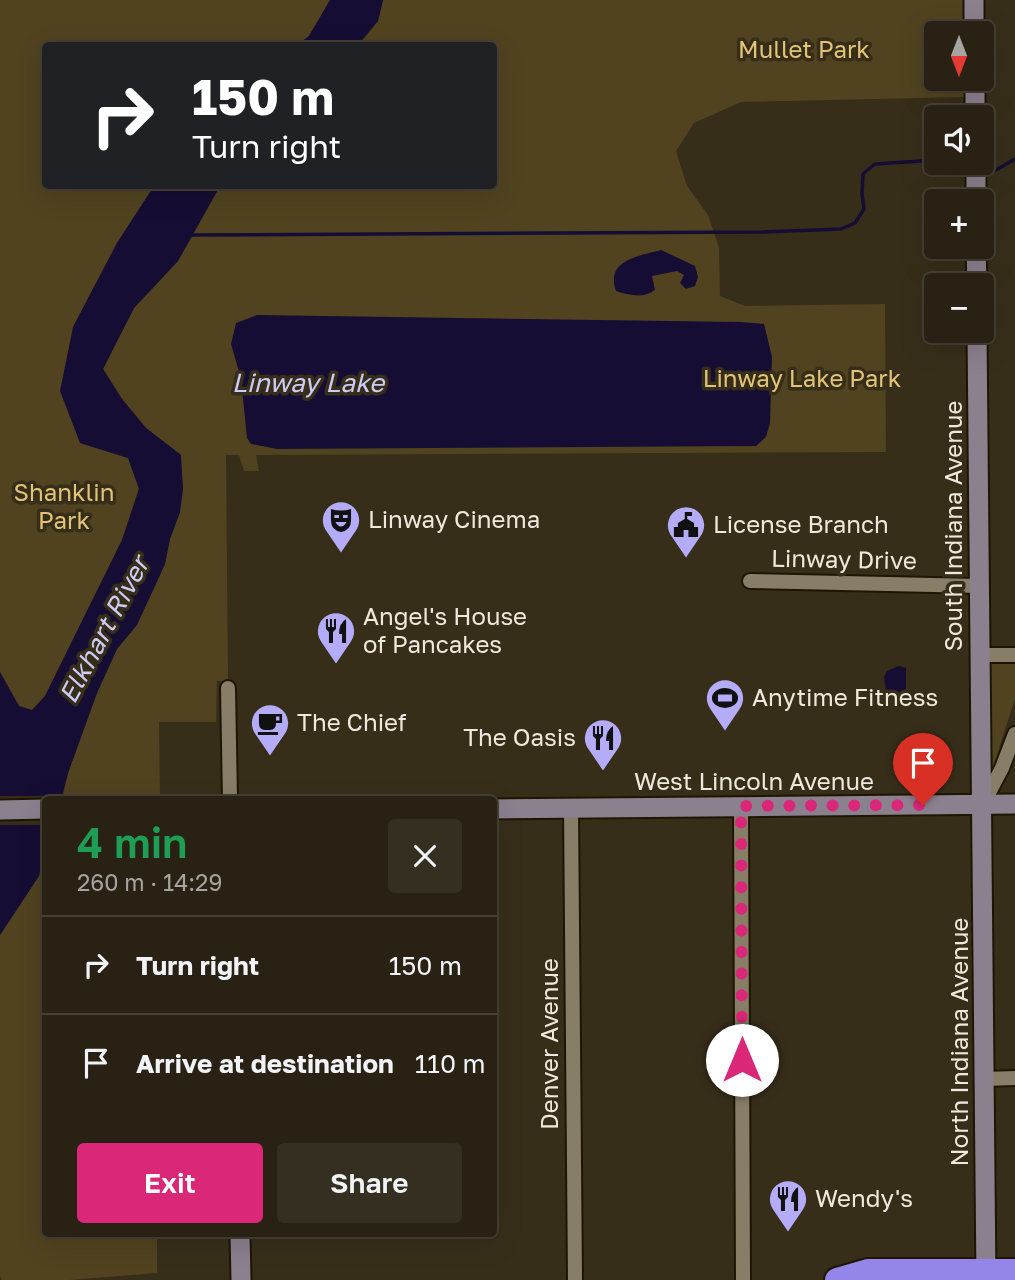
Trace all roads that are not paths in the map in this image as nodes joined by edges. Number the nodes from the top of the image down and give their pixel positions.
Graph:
1 (974, 0) edge
2 (974, 21) edge
3 (977, 343) edge
4 (750, 581) dead end
5 (979, 586) junction
6 (979, 655) junction
7 (1015, 655) edge
8 (228, 688) dead end
9 (1015, 734) edge
10 (230, 796) edge
11 (983, 804) junction
12 (1015, 804) edge
13 (741, 806) junction
14 (571, 808) junction
15 (42, 809) edge
16 (497, 809) edge
17 (0, 810) edge
18 (1015, 1078) edge
19 (985, 1079) junction
20 (240, 1237) edge
21 (1015, 1271) edge
22 (986, 1275) edge
23 (241, 1280) edge
24 (575, 1280) edge
25 (743, 1280) edge
26 (837, 1280) edge

1 - 2 street
3 - 5 street, South Indiana Avenue
4 - 5 street, Linway Drive
5 - 6 street, South Indiana Avenue
6 - 7 street
6 - 11 street, South Indiana Avenue
8 - 10 street
9 - 11 street
11 - 12 street, West Lincoln Avenue
11 - 13 street, West Lincoln Avenue
11 - 19 street, North Indiana Avenue
13 - 14 street, West Lincoln Avenue
13 - 25 street
14 - 16 street, West Lincoln Avenue
14 - 24 street, Denver Avenue
15 - 17 street
18 - 19 street
19 - 22 street, North Indiana Avenue
20 - 23 street
21 - 22 highway
22 - 26 highway

